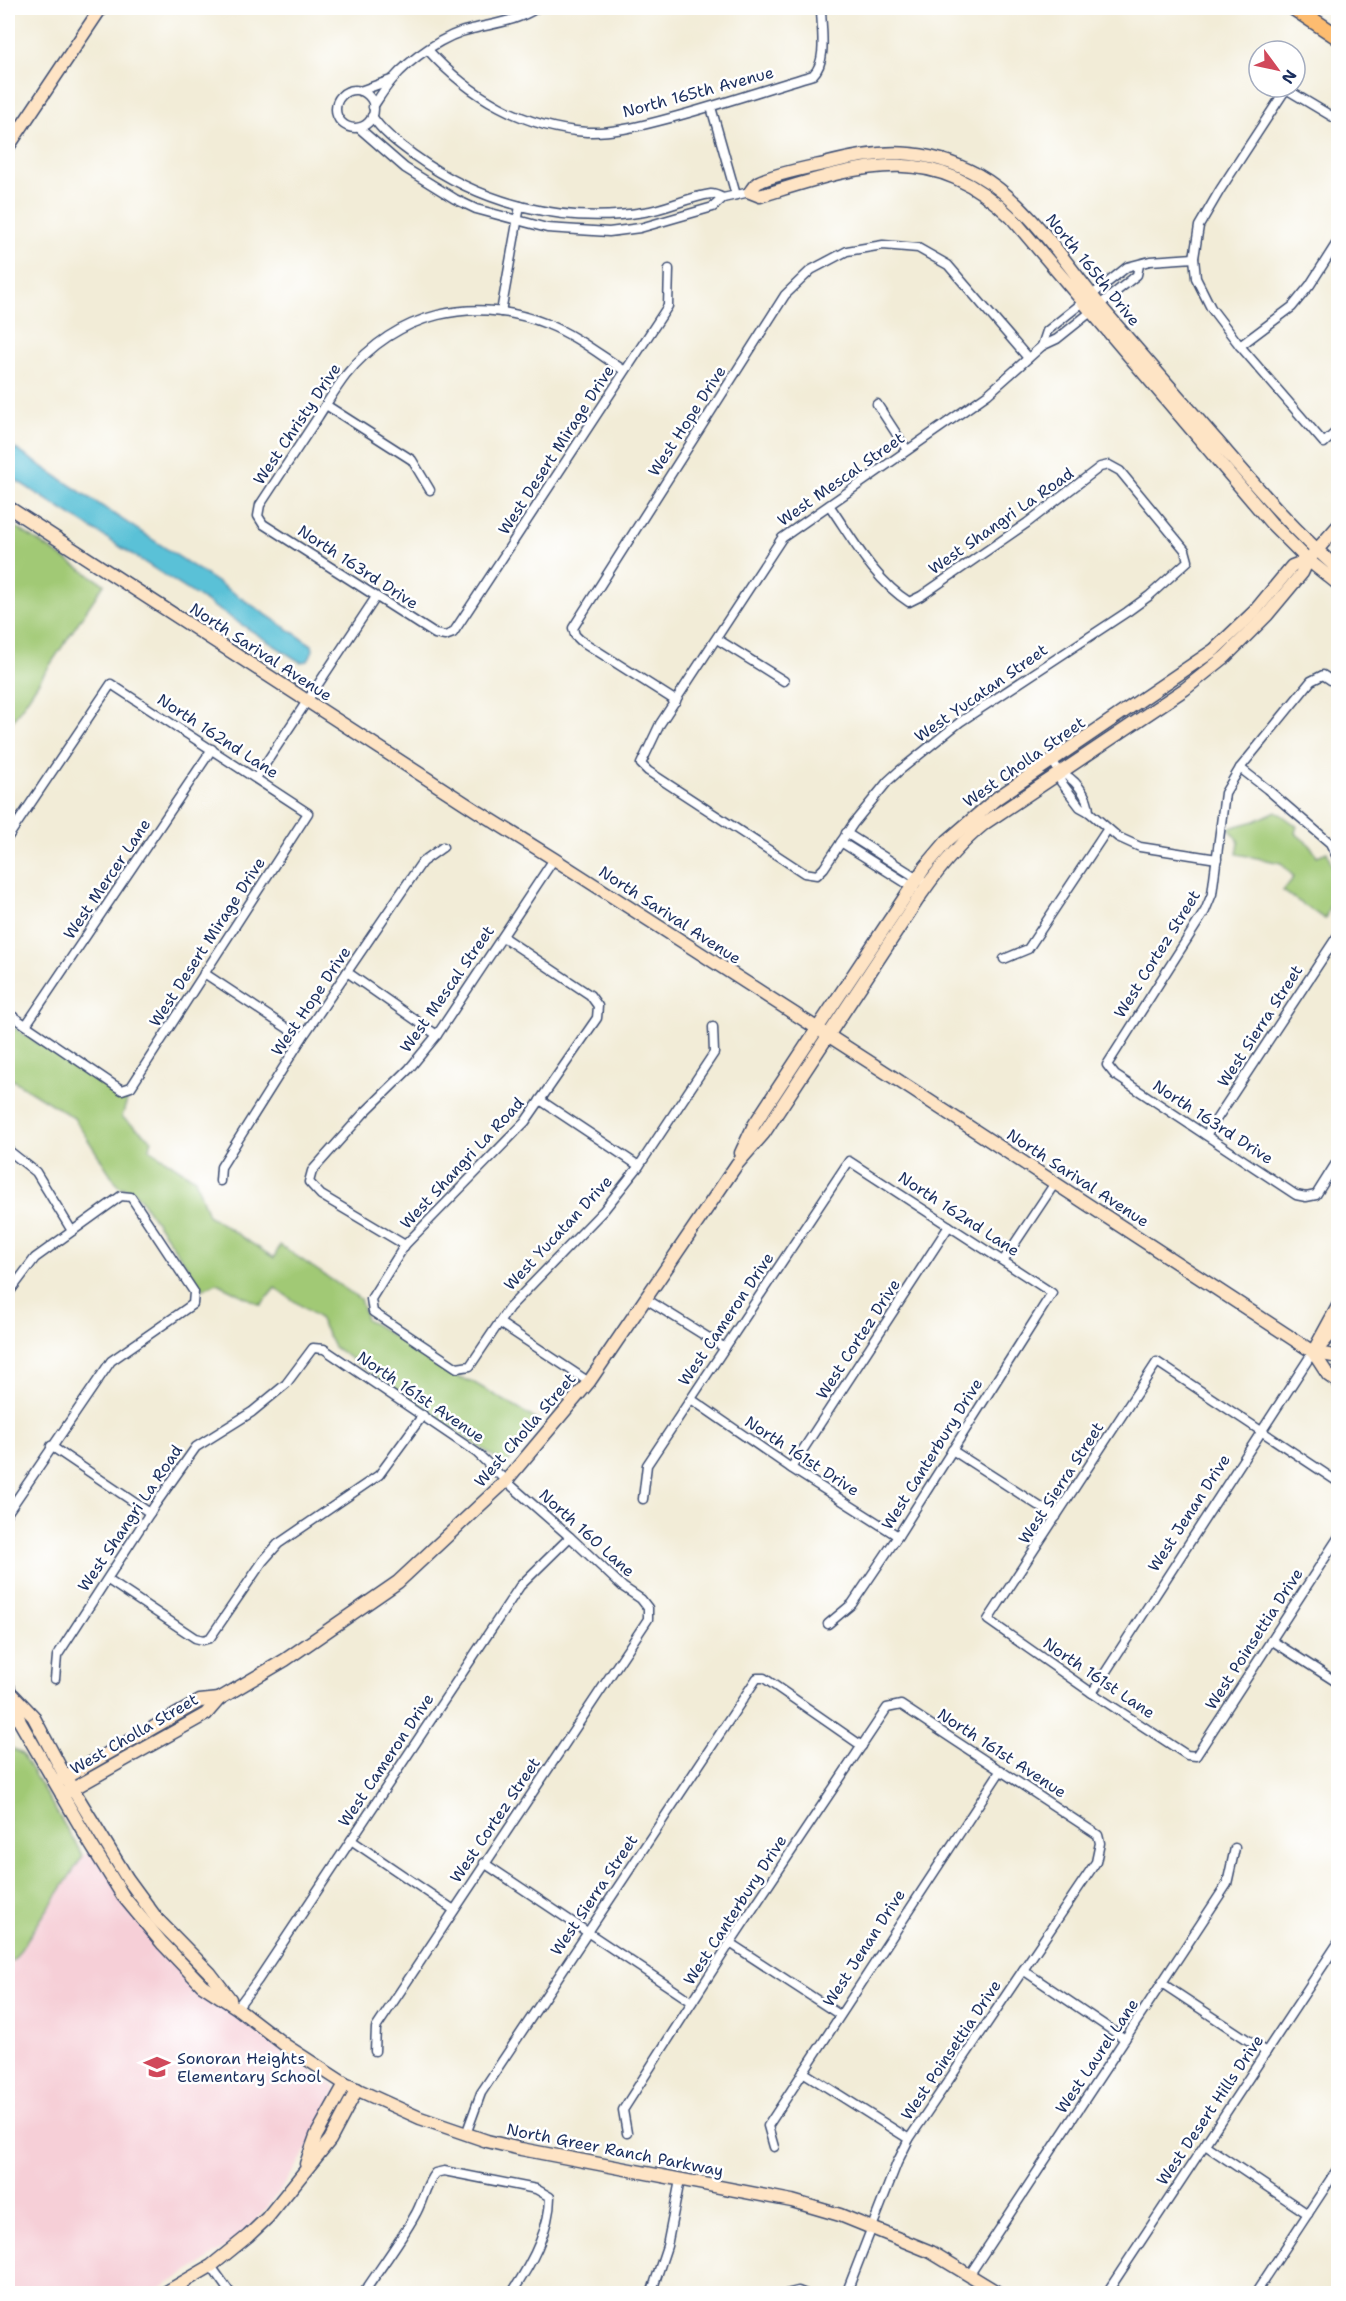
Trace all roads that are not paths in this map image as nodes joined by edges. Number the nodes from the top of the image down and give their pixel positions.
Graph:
1 (101, 8) edge
2 (537, 8) edge
3 (821, 8) edge
4 (1294, 8) edge
5 (1338, 37) edge
6 (428, 50) junction
7 (392, 80) junction
8 (360, 91) junction
9 (711, 107) junction
10 (373, 111) junction
11 (1338, 120) edge
12 (359, 128) junction
13 (8, 147) edge
14 (750, 192) joint
15 (736, 195) junction
16 (723, 198) junction
17 (520, 206) junction
18 (517, 221) junction
19 (1338, 241) edge
20 (1194, 258) junction
21 (1138, 265) junction
22 (669, 269) dead end
23 (1091, 303) junction
24 (501, 312) junction
25 (1240, 346) junction
26 (1028, 358) junction
27 (625, 371) junction
28 (877, 404) dead end
29 (326, 405) junction
30 (1338, 430) edge
31 (907, 450) junction
32 (1109, 465) joint
33 (430, 490) dead end
34 (829, 505) junction
35 (8, 507) edge
36 (258, 516) joint
37 (1338, 526) edge
38 (1313, 555) junction
39 (1338, 569) edge
40 (1338, 584) edge
41 (376, 597) junction
42 (445, 636) joint
43 (717, 639) junction
44 (784, 681) dead end
45 (1338, 685) edge
46 (676, 701) junction
47 (307, 702) junction
48 (212, 749) junction
49 (1056, 766) junction
50 (1240, 768) junction
51 (256, 778) junction
52 (308, 813) joint
53 (1107, 830) junction
54 (846, 833) junction
55 (8, 837) edge
56 (841, 842) junction
57 (443, 847) dead end
58 (554, 859) junction
59 (1217, 859) junction
60 (1338, 859) edge
61 (817, 875) joint
62 (920, 885) junction
63 (1338, 934) edge
64 (503, 937) junction
65 (1004, 959) dead end
66 (347, 972) junction
67 (204, 974) junction
68 (8, 1013) edge
69 (26, 1025) junction
70 (713, 1027) dead end
71 (817, 1029) junction
72 (437, 1035) junction
73 (829, 1037) junction
74 (302, 1038) junction
75 (1107, 1065) joint
76 (540, 1100) junction
77 (1206, 1135) junction
78 (8, 1150) edge
79 (1338, 1160) edge
80 (849, 1161) joint
81 (736, 1164) junction
82 (639, 1166) junction
83 (220, 1181) dead end
84 (1055, 1183) junction
85 (949, 1226) junction
86 (72, 1231) junction
87 (405, 1245) junction
88 (1004, 1261) junction
89 (1052, 1293) joint
90 (8, 1294) edge
91 (646, 1299) junction
92 (1338, 1306) edge
93 (500, 1323) junction
94 (1338, 1326) edge
95 (313, 1348) joint
96 (725, 1348) junction
97 (1313, 1352) junction
98 (1338, 1357) edge
99 (470, 1366) joint
100 (589, 1382) junction
101 (1338, 1382) edge
102 (691, 1399) junction
103 (423, 1415) junction
104 (1262, 1431) junction
105 (51, 1446) junction
106 (952, 1450) junction
107 (791, 1468) junction
108 (506, 1481) junction
109 (1338, 1482) edge
110 (643, 1499) dead end
111 (8, 1512) edge
112 (150, 1513) junction
113 (1056, 1517) junction
114 (898, 1536) junction
115 (570, 1537) junction
116 (1338, 1538) edge
117 (108, 1580) junction
118 (648, 1608) joint
119 (988, 1620) joint
120 (828, 1624) dead end
121 (1272, 1640) junction
122 (55, 1679) dead end
123 (1338, 1683) edge
124 (10, 1690) edge
125 (1092, 1693) junction
126 (886, 1708) joint
127 (861, 1746) junction
128 (1196, 1756) joint
129 (1001, 1770) junction
130 (64, 1786) junction
131 (1098, 1835) joint
132 (351, 1840) junction
133 (1234, 1848) dead end
134 (484, 1863) junction
135 (454, 1910) junction
136 (587, 1932) junction
137 (1338, 1942) edge
138 (730, 1943) junction
139 (1023, 1970) junction
140 (1163, 1984) junction
141 (692, 2002) junction
142 (237, 2008) junction
143 (840, 2015) junction
144 (1125, 2039) junction
145 (375, 2051) dead end
146 (1266, 2052) junction
147 (803, 2072) junction
148 (351, 2086) junction
149 (627, 2133) dead end
150 (466, 2134) junction
151 (909, 2139) junction
152 (1204, 2145) junction
153 (774, 2147) dead end
154 (1338, 2168) edge
155 (680, 2181) junction
156 (1308, 2214) junction
157 (872, 2226) junction
158 (211, 2266) junction
159 (970, 2274) junction
160 (787, 2293) edge
161 (163, 2294) edge
162 (231, 2294) edge
163 (363, 2294) edge
164 (511, 2294) edge
165 (651, 2294) edge
166 (806, 2294) edge
167 (846, 2294) edge
168 (1000, 2294) edge
169 (1106, 2294) edge
170 (1255, 2294) edge

1 - 13 street
2 - 6 street
3 - 9 street, North 165th Avenue
4 - 5 highway
6 - 7 street
6 - 9 street, North 165th Avenue
7 - 8 street
7 - 10 street
8 - 10 street
8 - 12 street
9 - 15 street
10 - 12 street
10 - 17 street
11 - 20 street
12 - 18 street
14 - 15 street, North 165th Drive
14 - 23 street, North 165th Drive
15 - 16 street, North 165th Drive
16 - 17 street
16 - 18 street
17 - 18 street
18 - 24 street
19 - 25 street
20 - 21 street, West Mescal Street
20 - 25 street
21 - 23 street, West Mescal Street
21 - 23 street, West Mescal Street
22 - 27 street, West Desert Mirage Drive
23 - 26 street, West Mescal Street
23 - 38 street, North 165th Drive
24 - 27 street, West Christy Drive
24 - 29 street, West Christy Drive
25 - 30 street
26 - 31 street, West Mescal Street
26 - 46 street, West Hope Drive
27 - 42 street, West Desert Mirage Drive
28 - 31 street
29 - 33 street
29 - 36 street, West Christy Drive
31 - 34 street, West Mescal Street
32 - 34 street, West Shangri La Road
32 - 54 street, West Yucatan Street
34 - 43 street, West Mescal Street
35 - 47 street, North Sarival Avenue
36 - 41 street, North 163rd Drive
37 - 38 street, West Cholla Street
38 - 39 street, North 165th Drive
38 - 40 street, North 165th Drive
38 - 49 street, West Cholla Street
41 - 42 street, North 163rd Drive
41 - 47 street
43 - 44 street
43 - 46 street, West Mescal Street
45 - 50 street, West Cortez Street
46 - 61 street, West Mescal Street
47 - 51 street
47 - 58 street, North Sarival Avenue
48 - 51 street, North 162nd Lane
48 - 55 street, North 162nd Lane
48 - 69 street, West Mercer Lane
49 - 53 street
49 - 62 street, West Cholla Street
50 - 59 street, West Cortez Street
50 - 60 street
51 - 52 street, North 162nd Lane
52 - 67 street, West Desert Mirage Drive
53 - 59 street
53 - 65 street
54 - 56 street, West Yucatan Street
54 - 62 street
56 - 61 street, West Yucatan Street
56 - 62 street
57 - 66 street, West Hope Drive
58 - 64 street, West Mescal Street
58 - 71 street, North Sarival Avenue
59 - 75 street, West Cortez Street
62 - 71 street, West Cholla Street
62 - 73 street, West Cholla Street
63 - 77 street, West Sierra Street
64 - 72 street, West Mescal Street
64 - 76 street, West Shangri La Road
66 - 72 street
66 - 74 street, West Hope Drive
67 - 69 street, West Desert Mirage Drive
67 - 74 street
68 - 69 street
70 - 82 street, West Yucatan Drive
71 - 73 street, North Sarival Avenue
71 - 81 street, West Cholla Street
72 - 87 street, West Mescal Street
73 - 81 street, West Cholla Street
73 - 84 street, North Sarival Avenue
74 - 83 street, West Hope Drive
75 - 77 street, North 163rd Drive
76 - 82 street
76 - 87 street, West Shangri La Road
77 - 79 street, North 163rd Drive
78 - 86 street
80 - 85 street, North 162nd Lane
80 - 96 street, West Cameron Drive
81 - 91 street, West Cholla Street
82 - 93 street, West Yucatan Drive
84 - 88 street
84 - 97 street, North Sarival Avenue
85 - 88 street, North 162nd Lane
85 - 107 street, West Cortez Drive
86 - 90 street
86 - 105 street
87 - 99 street, West Shangri La Road
88 - 89 street, North 162nd Lane
89 - 106 street, West Canterbury Drive
91 - 96 street
91 - 100 street, West Cholla Street
92 - 97 street, West Jenan Drive
93 - 99 street, West Yucatan Drive
93 - 100 street
94 - 97 street, West Jenan Drive
95 - 103 street, North 161st Avenue
95 - 112 street, West Shangri La Road
96 - 102 street, West Cameron Drive
97 - 98 street, North Sarival Avenue
97 - 101 street, North Sarival Avenue
97 - 104 street, West Jenan Drive
100 - 108 street, West Cholla Street
102 - 107 street, North 161st Drive
102 - 110 street, West Cameron Drive
103 - 108 street, North 161st Avenue
103 - 117 street
104 - 109 street
104 - 113 street, West Sierra Street
104 - 125 street, West Jenan Drive
105 - 111 street
105 - 112 street
106 - 113 street
106 - 114 street, West Canterbury Drive
107 - 114 street, North 161st Drive
108 - 115 street, North 160 Lane
108 - 130 street, West Cholla Street
112 - 117 street, West Shangri La Road
113 - 119 street, West Sierra Street
114 - 120 street, West Canterbury Drive
115 - 118 street, North 160 Lane
115 - 132 street, West Cameron Drive
116 - 121 street, West Poinsettia Drive
117 - 122 street, West Shangri La Road
118 - 134 street, West Cortez Street
119 - 125 street, North 161st Lane
121 - 123 street
121 - 128 street, West Poinsettia Drive
124 - 130 street, North Greer Ranch Parkway
125 - 128 street, North 161st Lane
126 - 127 street, West Canterbury Drive
126 - 129 street, North 161st Avenue
127 - 136 street, West Sierra Street
127 - 138 street, West Canterbury Drive
129 - 131 street, North 161st Avenue
129 - 143 street, West Jenan Drive
130 - 142 street, North Greer Ranch Parkway
131 - 139 street, West Poinsettia Drive
132 - 135 street
132 - 142 street, West Cameron Drive
133 - 140 street, West Laurel Lane
134 - 135 street, West Cortez Street
134 - 136 street
135 - 145 street, West Cortez Street
136 - 141 street
136 - 150 street, West Sierra Street
137 - 146 street, West Desert Hills Drive
138 - 141 street, West Canterbury Drive
138 - 143 street
139 - 144 street
139 - 151 street, West Poinsettia Drive
140 - 144 street, West Laurel Lane
140 - 146 street
141 - 149 street, West Canterbury Drive
142 - 148 street, North Greer Ranch Parkway
143 - 147 street, West Jenan Drive
144 - 159 street, West Laurel Lane
146 - 152 street, West Desert Hills Drive
147 - 151 street
147 - 153 street, West Jenan Drive
148 - 150 street, North Greer Ranch Parkway
148 - 158 street
150 - 155 street, North Greer Ranch Parkway
151 - 157 street, West Poinsettia Drive
152 - 156 street
152 - 169 street, West Desert Hills Drive
154 - 156 street
155 - 157 street, North Greer Ranch Parkway
155 - 165 street
156 - 170 street
157 - 159 street, North Greer Ranch Parkway
157 - 167 street, West Poinsettia Drive
158 - 161 street
158 - 162 street
159 - 168 street, North Greer Ranch Parkway
160 - 166 street
163 - 164 street

